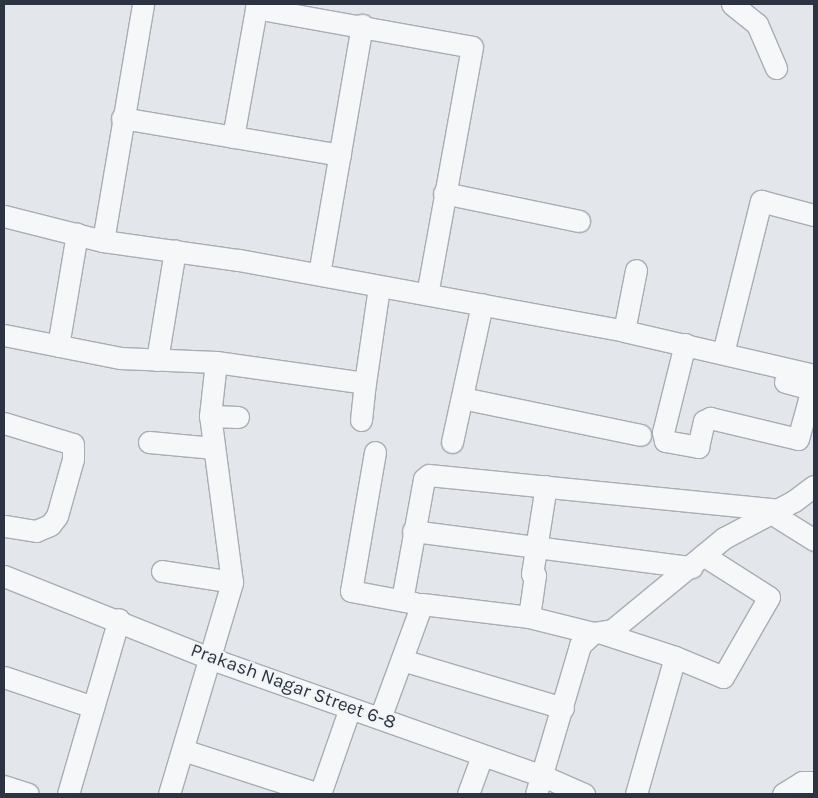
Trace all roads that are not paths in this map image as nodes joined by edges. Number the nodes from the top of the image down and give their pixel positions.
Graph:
1 (143, 4) edge
2 (732, 4) edge
3 (256, 6) edge
4 (362, 25) junction
5 (776, 68) dead end
6 (122, 118) junction
7 (233, 137) junction
8 (340, 155) junction
9 (444, 193) junction
10 (814, 215) edge
11 (4, 216) edge
12 (579, 221) dead end
13 (77, 234) junction
14 (102, 241) junction
15 (175, 250) junction
16 (636, 270) dead end
17 (319, 274) junction
18 (379, 287) junction
19 (426, 294) junction
20 (482, 304) junction
21 (624, 331) junction
22 (4, 335) edge
23 (58, 346) junction
24 (684, 350) junction
25 (723, 353) junction
26 (157, 360) junction
27 (216, 362) junction
28 (813, 381) edge
29 (365, 384) junction
30 (462, 398) junction
31 (210, 416) junction
32 (238, 417) dead end
33 (361, 420) dead end
34 (4, 422) edge
35 (640, 435) dead end
36 (149, 442) dead end
37 (452, 442) dead end
38 (214, 448) junction
39 (375, 452) dead end
40 (546, 486) junction
41 (814, 486) edge
42 (774, 511) junction
43 (4, 526) edge
44 (414, 531) junction
45 (814, 540) edge
46 (536, 547) junction
47 (698, 561) junction
48 (162, 571) dead end
49 (4, 576) edge
50 (232, 582) junction
51 (412, 602) junction
52 (529, 617) junction
53 (119, 619) junction
54 (597, 633) junction
55 (675, 657) junction
56 (209, 658) junction
57 (402, 660) junction
58 (4, 678) edge
59 (93, 707) junction
60 (350, 708) junction
61 (563, 708) junction
62 (380, 718) junction
63 (183, 750) junction
64 (482, 756) junction
65 (814, 782) edge
66 (540, 785) edge
67 (4, 786) edge
68 (28, 794) edge
69 (68, 794) edge
70 (169, 794) edge
71 (320, 794) edge
72 (468, 794) edge
73 (584, 794) edge
74 (636, 794) edge
75 (783, 794) edge

1 - 6 street
2 - 5 street
3 - 4 street
3 - 7 street
4 - 8 street
4 - 9 street
6 - 7 street
6 - 14 street
7 - 8 street
8 - 17 street
9 - 12 street
9 - 19 street
10 - 25 street
11 - 13 street
13 - 14 street
13 - 23 street
14 - 15 street
15 - 17 street
15 - 26 street
16 - 21 street
17 - 18 street
18 - 19 street
18 - 29 street
19 - 20 street
20 - 21 street
20 - 30 street
21 - 24 street
22 - 23 street
23 - 26 street
24 - 25 street
24 - 28 street
24 - 28 street
25 - 28 street
26 - 27 street
27 - 29 street
27 - 31 street
29 - 33 street
30 - 35 street
30 - 37 street
31 - 32 street
31 - 38 street
34 - 43 street
36 - 38 street
38 - 50 street
39 - 51 street
40 - 42 street
40 - 44 street
40 - 46 street
41 - 42 street
42 - 45 street
42 - 47 street
44 - 46 street
44 - 51 street
46 - 47 street
46 - 52 street
47 - 54 street
47 - 55 street
48 - 50 street
49 - 53 street, Prakash Nagar Street 6-8
50 - 56 street
51 - 52 street
51 - 57 street
52 - 54 street
53 - 56 street, Prakash Nagar Street 6-8
53 - 59 street
54 - 55 street
54 - 61 street
55 - 74 street
56 - 60 street, Prakash Nagar Street 6-8
56 - 63 street
57 - 61 street
57 - 62 street
58 - 59 street
59 - 69 street
60 - 62 street, Prakash Nagar Street 6-8
60 - 71 street
61 - 66 street
62 - 64 street, Prakash Nagar Street 6-8
63 - 70 street
63 - 71 street
64 - 66 street, Prakash Nagar Street 6-8
64 - 72 street
65 - 75 street
66 - 73 street, Prakash Nagar Street 6-8
67 - 68 street

